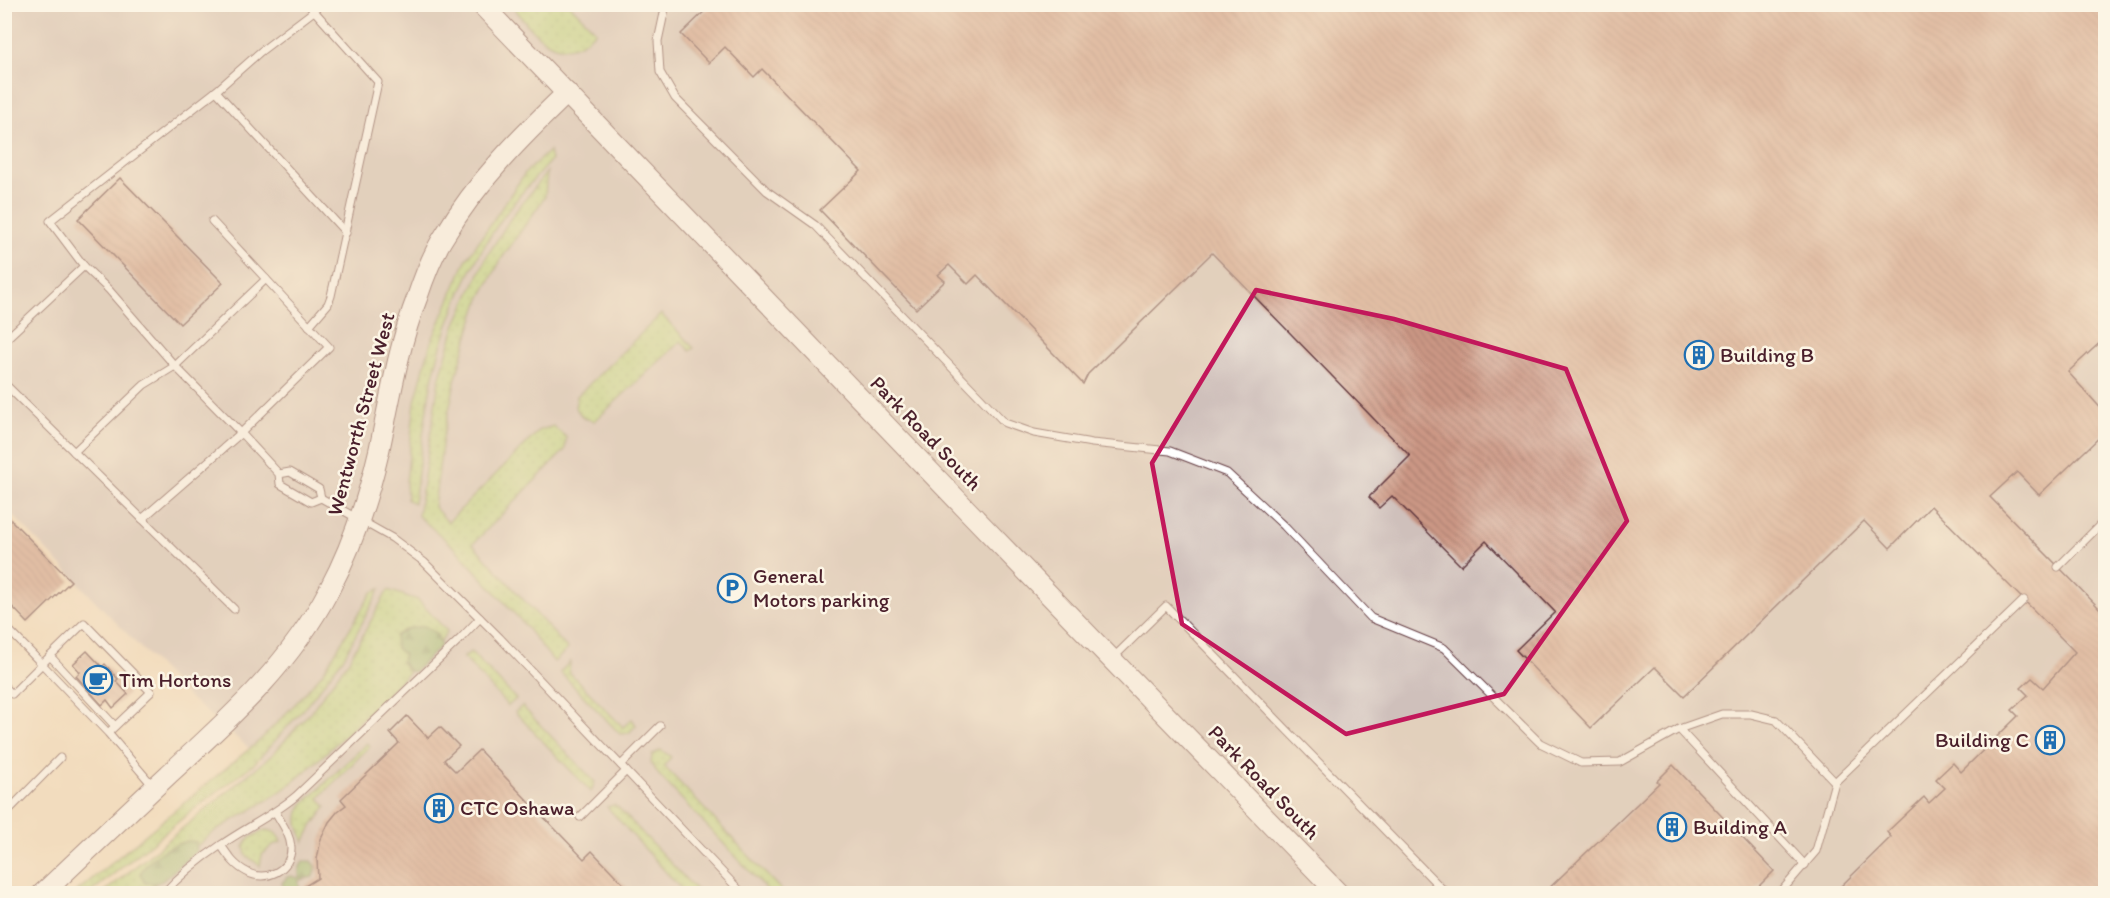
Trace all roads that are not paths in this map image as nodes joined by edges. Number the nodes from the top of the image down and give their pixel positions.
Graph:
1 (308, 4) edge
2 (481, 4) edge
3 (666, 4) edge
4 (314, 11) junction
5 (216, 91) junction
6 (567, 93) junction
7 (212, 222) dead end
8 (346, 233) junction
9 (84, 266) junction
10 (266, 279) junction
11 (309, 326) junction
12 (4, 341) edge
13 (175, 366) junction
14 (4, 383) edge
15 (242, 433) junction
16 (74, 452) junction
17 (279, 474) junction
18 (321, 498) junction
19 (142, 519) junction
20 (360, 519) junction
21 (2106, 519) edge
22 (2058, 567) dead end
23 (2024, 600) dead end
24 (234, 609) dead end
25 (480, 618) junction
26 (4, 625) edge
27 (50, 656) junction
28 (1111, 659) junction
29 (42, 664) junction
30 (4, 686) edge
31 (116, 726) junction
32 (660, 726) dead end
33 (1679, 729) junction
34 (108, 734) junction
35 (60, 758) dead end
36 (624, 768) junction
37 (1835, 782) junction
38 (155, 787) junction
39 (276, 813) junction
40 (4, 815) edge
41 (579, 817) dead end
42 (221, 845) junction
43 (1805, 865) junction
44 (42, 894) edge
45 (163, 894) edge
46 (743, 894) edge
47 (1339, 894) edge
48 (1447, 894) edge
49 (1779, 894) edge

1 - 4 lane
2 - 6 main road, Park Road South
3 - 33 lane
4 - 5 lane
4 - 8 lane
5 - 8 lane
5 - 9 lane
6 - 20 main road, Wentworth Street West
6 - 28 main road, Park Road South
7 - 10 lane
8 - 11 lane
9 - 12 lane
9 - 13 lane
10 - 11 lane
10 - 13 lane
11 - 15 lane
13 - 15 lane
13 - 16 lane
14 - 16 lane
15 - 17 lane
15 - 19 lane
16 - 19 lane
17 - 18 lane
17 - 18 lane
18 - 20 lane
19 - 24 lane
20 - 25 lane
20 - 38 main road, Wentworth Street West
21 - 22 lane
23 - 37 lane
25 - 36 lane
25 - 39 lane
26 - 29 lane
27 - 29 lane
27 - 31 lane
27 - 31 lane
28 - 47 main road, Park Road South
28 - 48 lane
29 - 30 lane
29 - 34 lane
31 - 34 lane
32 - 36 lane
33 - 37 lane
33 - 43 lane
34 - 38 lane
35 - 40 lane
36 - 41 lane
36 - 46 lane
37 - 43 lane
38 - 44 main road, Wentworth Street West
39 - 42 lane
39 - 42 lane
42 - 45 lane
43 - 49 lane

